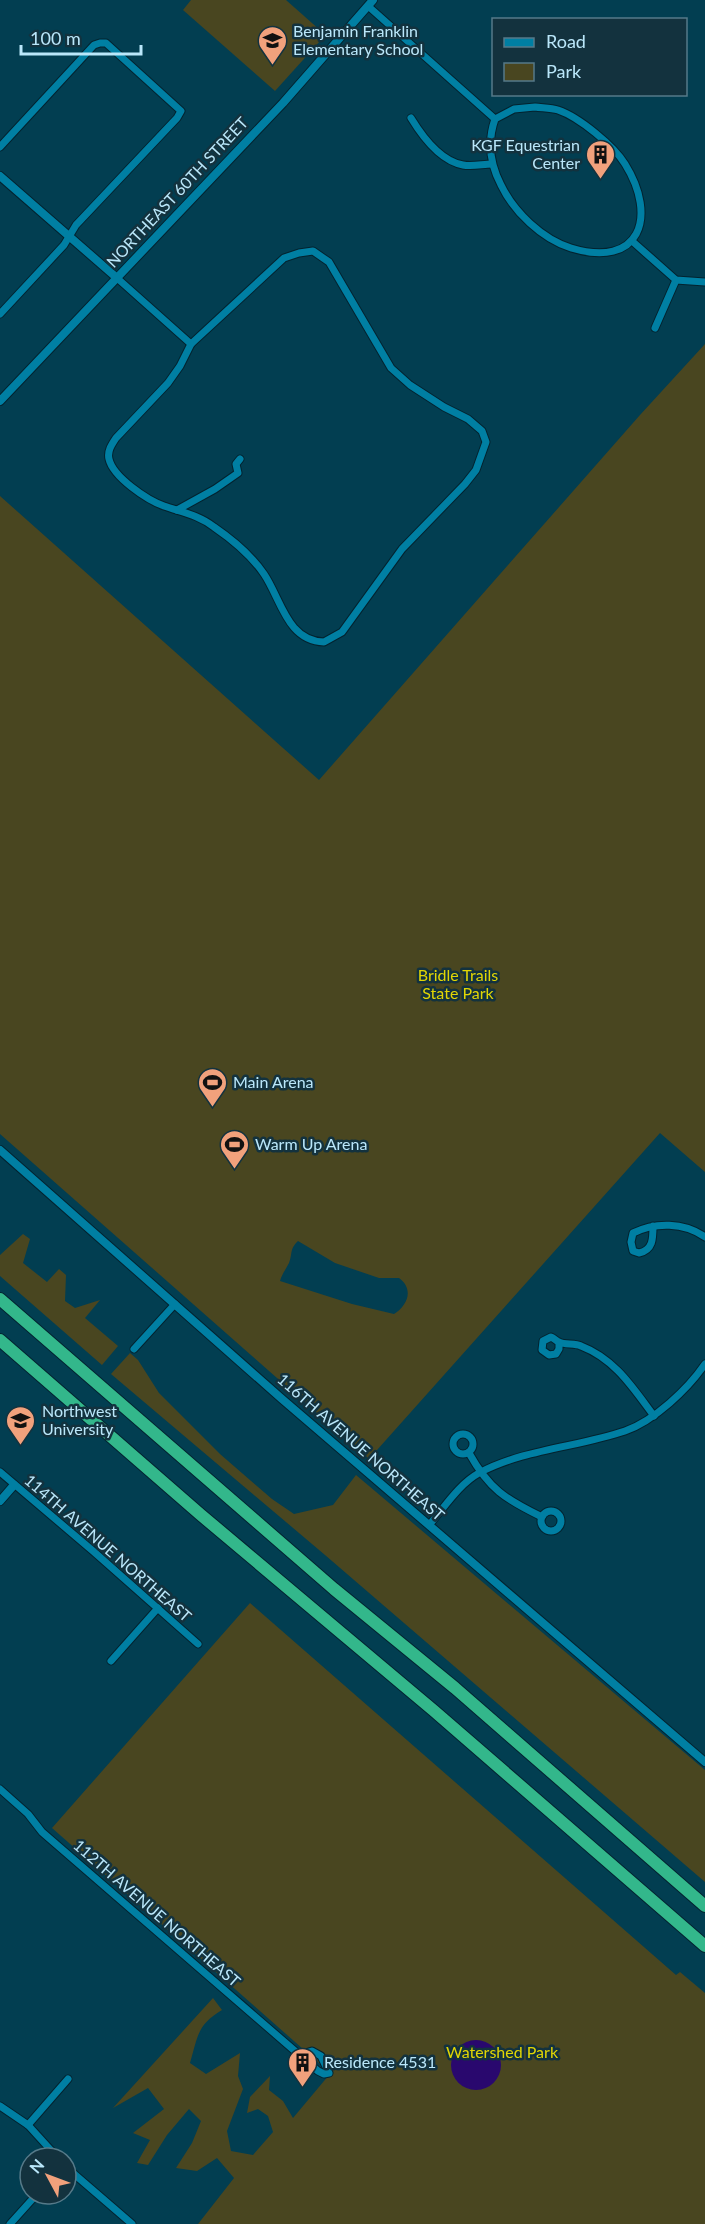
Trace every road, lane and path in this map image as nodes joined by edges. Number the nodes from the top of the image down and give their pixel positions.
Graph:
1 (371, 3) edge
2 (411, 118) dead end
3 (495, 119) junction
4 (0, 147) edge
5 (492, 164) junction
6 (0, 176) edge
7 (69, 236) junction
8 (632, 241) junction
9 (117, 278) junction
10 (676, 280) junction
11 (705, 282) edge
12 (0, 314) edge
13 (655, 328) dead end
14 (191, 344) junction
15 (0, 401) edge
16 (240, 459) dead end
17 (177, 510) junction
18 (0, 1150) edge
19 (653, 1226) dead end
20 (705, 1237) edge
21 (0, 1299) edge
22 (174, 1304) junction
23 (0, 1340) edge
24 (559, 1342) dead end
25 (135, 1349) dead end
26 (705, 1364) edge
27 (654, 1416) junction
28 (468, 1453) dead end
29 (0, 1472) edge
30 (480, 1472) junction
31 (14, 1485) junction
32 (0, 1501) edge
33 (542, 1517) dead end
34 (429, 1525) junction
35 (158, 1608) junction
36 (198, 1644) dead end
37 (111, 1661) dead end
38 (704, 1758) edge
39 (0, 1789) edge
40 (705, 1906) edge
41 (705, 1947) edge
42 (299, 2055) dead end
43 (68, 2079) dead end
44 (0, 2106) edge
45 (28, 2125) junction
46 (47, 2146) edge
47 (78, 2177) edge
48 (26, 2206) edge
49 (10, 2224) edge
50 (132, 2224) edge

1 - 3 street
1 - 9 street, NORTHEAST 60TH STREET
2 - 5 street
3 - 5 street
3 - 8 street
4 - 7 street
5 - 8 street
6 - 7 street
7 - 9 street
7 - 12 street
8 - 10 street
9 - 14 street
9 - 15 street, NORTHEAST 60TH STREET
10 - 11 street
10 - 13 street
14 - 17 street
14 - 17 street
16 - 17 street
18 - 22 street, 116TH AVENUE NORTHEAST
19 - 20 street
21 - 40 highway
22 - 25 street
22 - 34 street, 116TH AVENUE NORTHEAST
23 - 41 highway
24 - 27 street
26 - 27 street
27 - 30 street
28 - 30 street
29 - 31 street, 114TH AVENUE NORTHEAST
30 - 33 street
30 - 34 street
31 - 32 street
31 - 35 street, 114TH AVENUE NORTHEAST
34 - 38 street, 116TH AVENUE NORTHEAST
35 - 36 street, 114TH AVENUE NORTHEAST
35 - 37 street
39 - 42 street, 112TH AVENUE NORTHEAST
43 - 45 street
44 - 45 street
45 - 46 street
47 - 50 street
48 - 49 street

